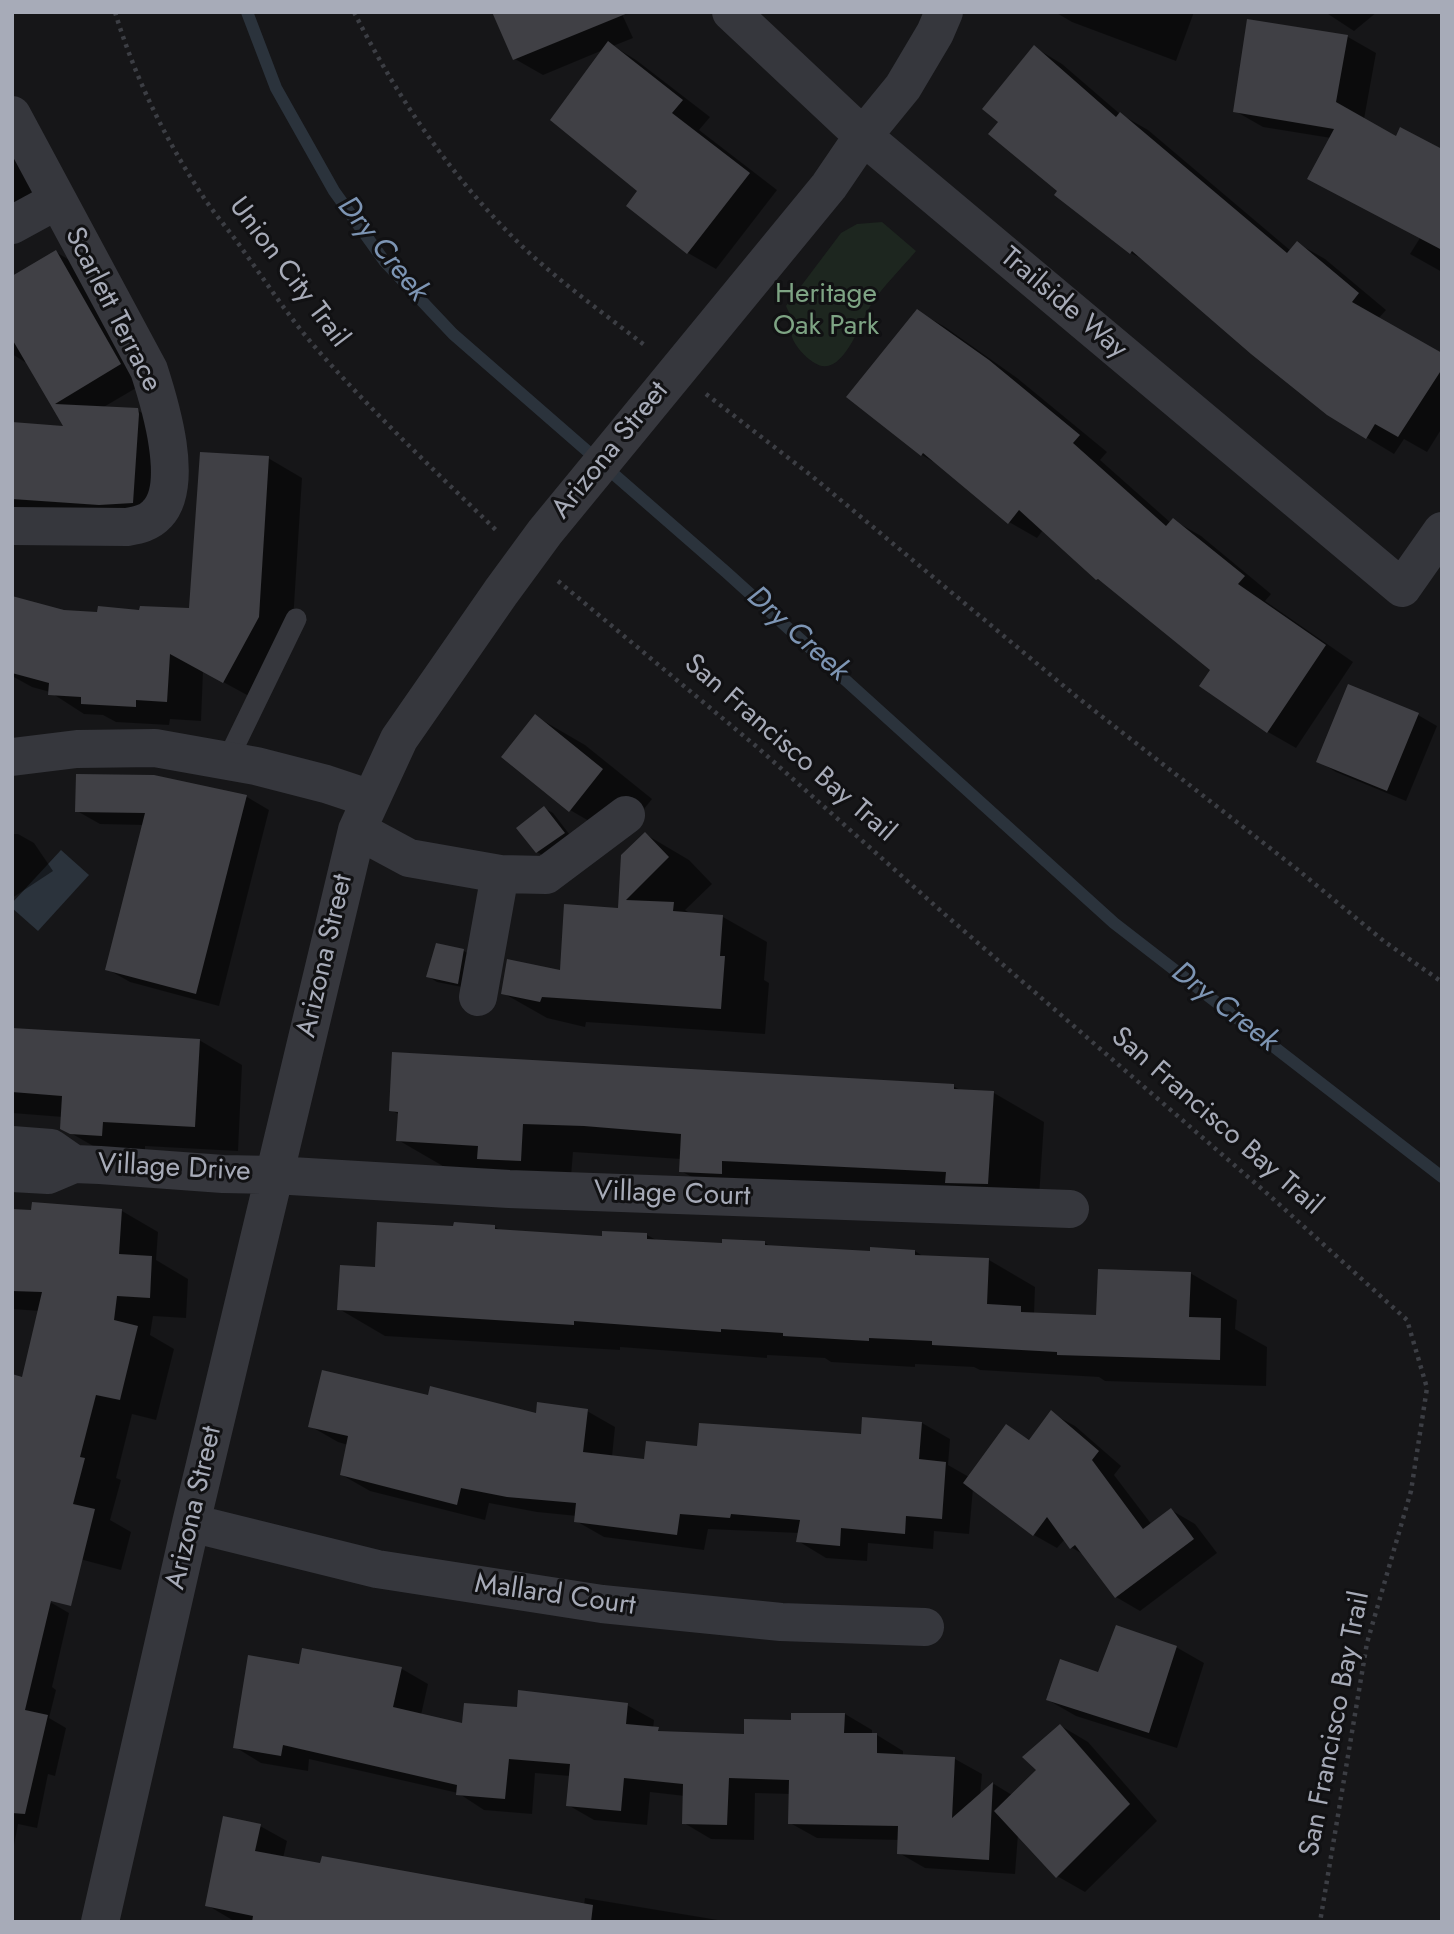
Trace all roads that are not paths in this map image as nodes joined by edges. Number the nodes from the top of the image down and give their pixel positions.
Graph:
1 (731, 12) edge
2 (944, 12) edge
3 (12, 115) edge
4 (863, 136) junction
5 (56, 201) junction
6 (12, 225) edge
7 (12, 526) edge
8 (1442, 531) edge
9 (296, 619) dead end
10 (12, 757) edge
11 (227, 761) junction
12 (364, 815) junction
13 (626, 815) dead end
14 (500, 874) junction
15 (478, 997) dead end
16 (12, 1145) edge
17 (74, 1164) junction
18 (12, 1173) edge
19 (274, 1175) junction
20 (1070, 1209) dead end
21 (191, 1523) junction
22 (925, 1627) dead end
23 (100, 1922) edge

1 - 4 street, Trailside Way
2 - 4 street, Arizona Street
3 - 5 street, Scarlett Terrace
4 - 8 street, Trailside Way
4 - 12 street, Arizona Street
5 - 6 street
5 - 7 street, Scarlett Terrace
9 - 11 lane
10 - 11 street
11 - 12 street
12 - 14 street
12 - 19 street, Arizona Street
13 - 14 street
14 - 15 street
16 - 17 street, Village Drive
17 - 18 street, Village Drive
17 - 19 street, Village Drive
19 - 20 street, Village Court
19 - 21 street, Arizona Street
21 - 22 street, Mallard Court
21 - 23 street, Arizona Street

